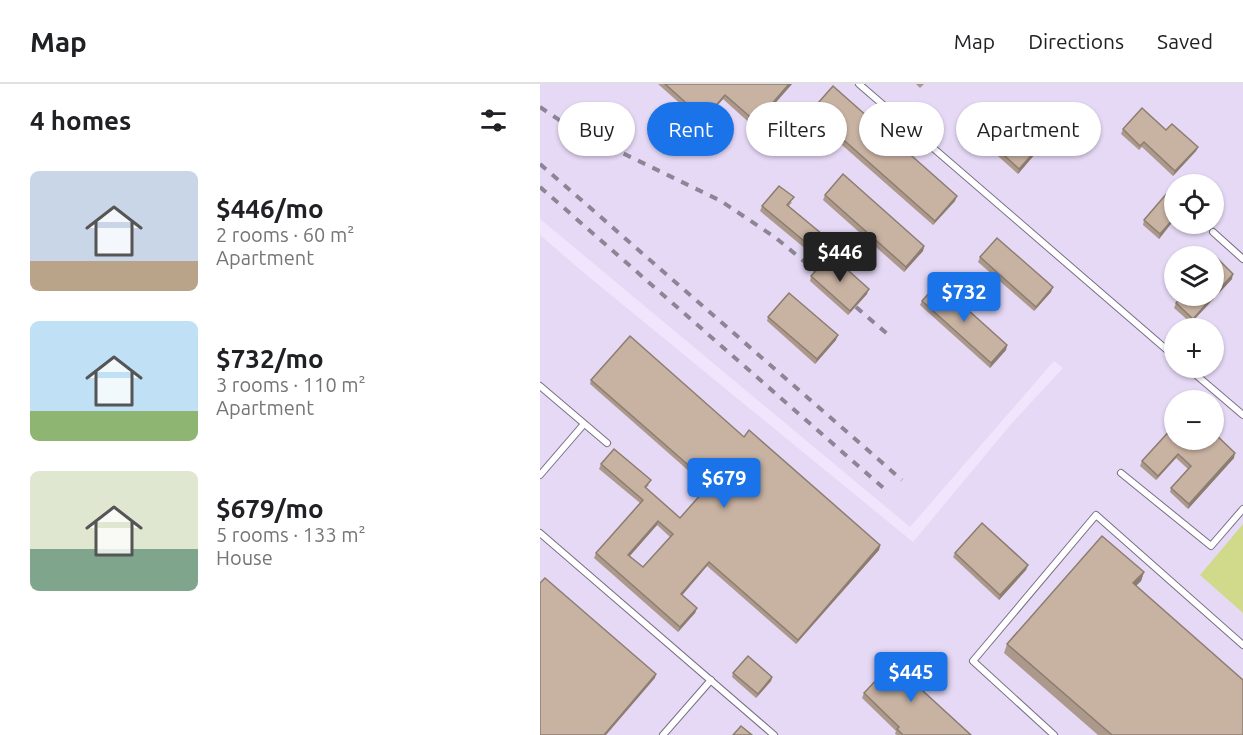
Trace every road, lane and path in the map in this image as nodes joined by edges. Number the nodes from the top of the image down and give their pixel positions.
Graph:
1 (860, 84) edge
2 (1214, 234) edge
3 (1243, 259) edge
4 (1164, 347) edge
5 (1200, 378) edge
6 (540, 386) edge
7 (1243, 415) edge
8 (584, 424) junction
9 (607, 443) dead end
10 (1121, 473) dead end
11 (540, 475) edge
12 (1243, 509) edge
13 (540, 532) edge
14 (1243, 645) edge
15 (711, 680) junction
16 (663, 735) edge
17 (774, 735) edge
18 (1054, 735) edge

1 - 4 lane
2 - 3 lane
5 - 7 lane
6 - 8 lane
8 - 9 lane
8 - 11 lane
10 - 12 lane
13 - 15 lane
14 - 18 lane
15 - 16 lane
15 - 17 lane

